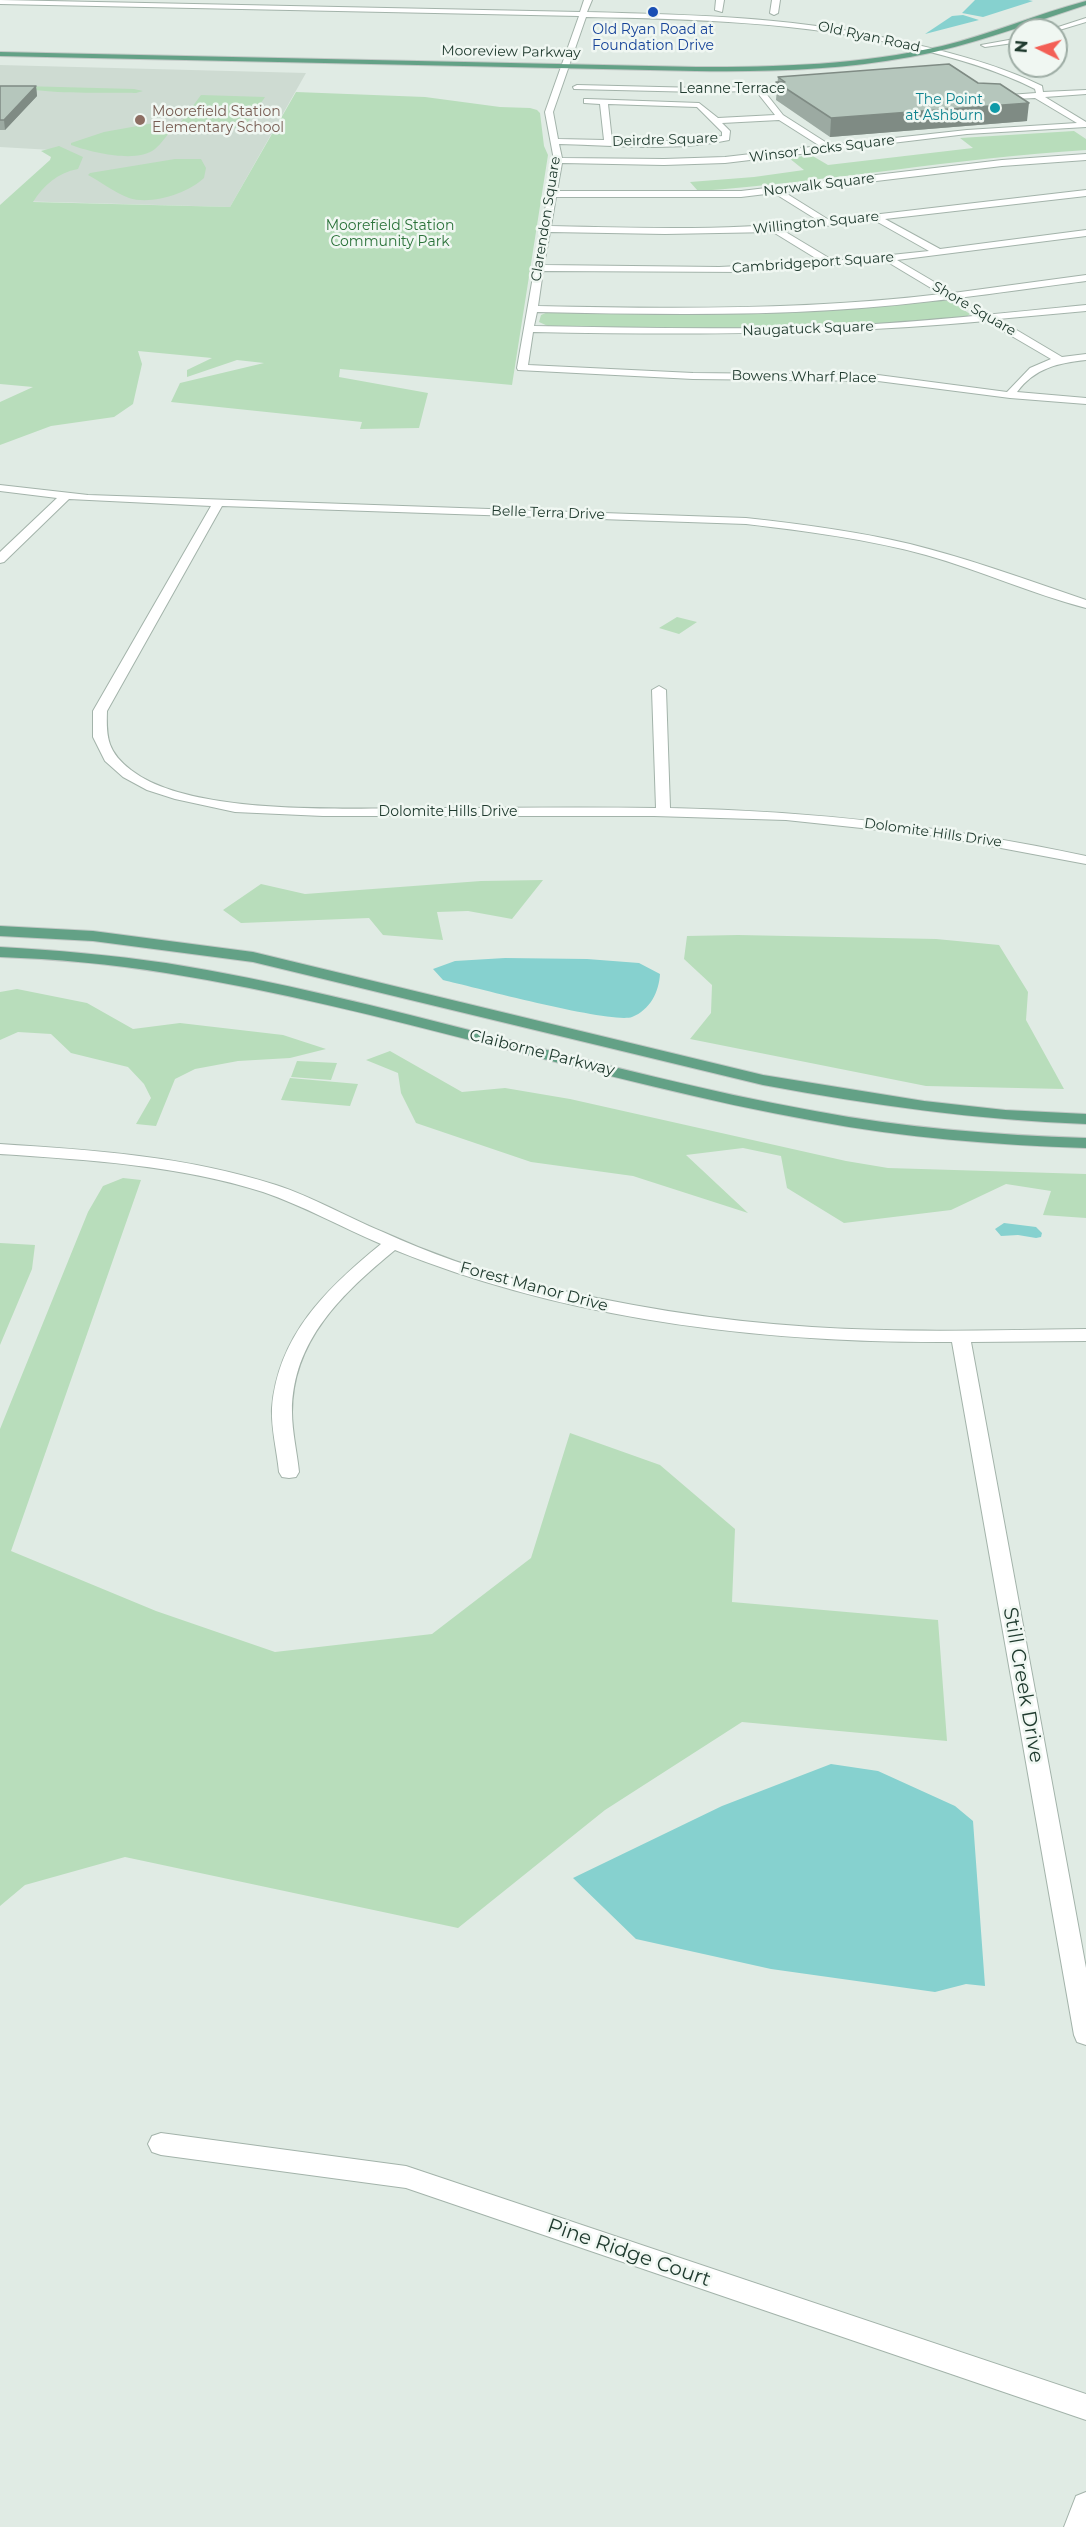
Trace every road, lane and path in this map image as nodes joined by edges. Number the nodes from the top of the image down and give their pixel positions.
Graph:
1 (588, 0) edge
2 (720, 0) edge
3 (776, 0) edge
4 (0, 2) edge
5 (97, 2) edge
6 (1086, 3) edge
7 (719, 10) junction
8 (774, 13) dead end
9 (1086, 13) edge
10 (582, 15) junction
11 (681, 17) junction
12 (741, 18) junction
13 (1068, 19) edge
14 (1086, 20) edge
15 (1068, 25) edge
16 (1008, 38) edge
17 (1008, 42) edge
18 (985, 45) junction
19 (914, 53) junction
20 (0, 54) edge
21 (930, 54) junction
22 (947, 55) junction
23 (0, 60) edge
24 (564, 69) junction
25 (577, 87) dead end
26 (809, 87) edge
27 (632, 88) junction
28 (759, 90) junction
29 (1086, 93) edge
30 (1040, 96) junction
31 (989, 98) edge
32 (587, 101) dead end
33 (604, 102) junction
34 (627, 103) junction
35 (781, 117) junction
36 (716, 121) junction
37 (1086, 125) edge
38 (555, 141) junction
39 (608, 142) junction
40 (830, 148) junction
41 (1086, 158) edge
42 (558, 160) junction
43 (777, 190) junction
44 (1086, 193) edge
45 (551, 194) junction
46 (877, 218) junction
47 (828, 224) junction
48 (544, 229) junction
49 (776, 229) junction
50 (1086, 233) edge
51 (938, 252) junction
52 (888, 259) junction
53 (832, 264) junction
54 (538, 268) junction
55 (1086, 278) edge
56 (952, 296) junction
57 (1086, 308) edge
58 (533, 309) junction
59 (988, 317) junction
60 (529, 329) junction
61 (1086, 357) edge
62 (1060, 360) junction
63 (522, 368) joint
64 (1010, 395) junction
65 (1086, 401) edge
66 (0, 488) edge
67 (65, 496) junction
68 (219, 502) junction
69 (0, 559) edge
70 (1086, 604) edge
71 (659, 690) dead end
72 (663, 814) junction
73 (1086, 860) edge
74 (0, 932) edge
75 (0, 952) edge
76 (1086, 1119) edge
77 (1086, 1143) edge
78 (0, 1149) edge
79 (393, 1243) junction
80 (960, 1335) junction
81 (1086, 1335) edge
82 (289, 1472) dead end
83 (1077, 1932) edge
84 (1086, 2035) edge
85 (161, 2144) dead end
86 (1086, 2407) edge
87 (1086, 2506) edge
88 (1078, 2527) edge

1 - 10 street, Clarendon Square
2 - 7 street
3 - 8 street
4 - 5 street, Old Ryan Road
5 - 10 street, Old Ryan Road
6 - 21 main road, Mooreview Parkway
7 - 11 street
7 - 12 street
9 - 13 main road
10 - 11 street, Old Ryan Road
10 - 24 street, Clarendon Square
11 - 12 street, Old Ryan Road
11 - 19 street, Old Ryan Road
12 - 21 street, Old Ryan Road
14 - 15 street
16 - 18 main road, Mooreview Parkway
17 - 18 street
18 - 22 main road, Mooreview Parkway
19 - 21 street, Old Ryan Road
19 - 24 main road, Mooreview Parkway
20 - 24 main road, Mooreview Parkway
21 - 22 main road, Mooreview Parkway
21 - 24 main road, Mooreview Parkway
21 - 30 street, Old Ryan Road
22 - 30 street, Old Ryan Road
23 - 24 main road, Mooreview Parkway
24 - 38 street, Clarendon Square
25 - 27 street, Leanne Terrace
26 - 28 street, Leanne Terrace
27 - 28 street, Leanne Terrace
27 - 34 street
28 - 35 street
29 - 30 street
30 - 31 street
30 - 37 street, Old Ryan Road
32 - 33 street, Deirdre Square
33 - 34 street, Deirdre Square
33 - 39 street
34 - 36 street, Deirdre Square
35 - 36 street
35 - 40 street
36 - 39 street, Deirdre Square
37 - 40 street, Winsor Locks Square
38 - 39 street, Deirdre Square
38 - 42 street, Clarendon Square
40 - 42 street, Winsor Locks Square
41 - 43 street, Norwalk Square
42 - 45 street, Clarendon Square
43 - 45 street, Norwalk Square
43 - 47 street
44 - 46 street, Willington Square
45 - 48 street, Clarendon Square
46 - 47 street, Willington Square
46 - 51 street
47 - 49 street, Willington Square
48 - 49 street, Willington Square
48 - 54 street, Clarendon Square
49 - 53 street
50 - 51 street, Cambridgeport Square
51 - 52 street, Cambridgeport Square
52 - 53 street, Cambridgeport Square
52 - 56 street, Shore Square
53 - 54 street, Cambridgeport Square
54 - 58 street, Clarendon Square
55 - 56 street, Naugatuck Square
56 - 58 street, Naugatuck Square
56 - 59 street, Shore Square
57 - 59 street, Naugatuck Square
58 - 60 street, Clarendon Square
59 - 60 street, Naugatuck Square
59 - 62 street, Shore Square
60 - 63 street, Clarendon Square
61 - 62 street
62 - 64 street
63 - 64 street, Bowens Wharf Place
64 - 65 street, Bowens Wharf Place
66 - 67 street, Belle Terra Drive
67 - 68 street, Belle Terra Drive
67 - 69 street
68 - 70 street, Belle Terra Drive
68 - 72 street, Dolomite Hills Drive
71 - 72 street
72 - 73 street, Dolomite Hills Drive
74 - 76 main road, Claiborne Parkway
75 - 77 main road, Claiborne Parkway
78 - 79 street, Forest Manor Drive
79 - 80 street, Forest Manor Drive
79 - 82 street
80 - 81 street, Forest Manor Drive
80 - 83 street, Still Creek Drive
83 - 84 street, Still Creek Drive
85 - 86 street, Pine Ridge Court
87 - 88 street

